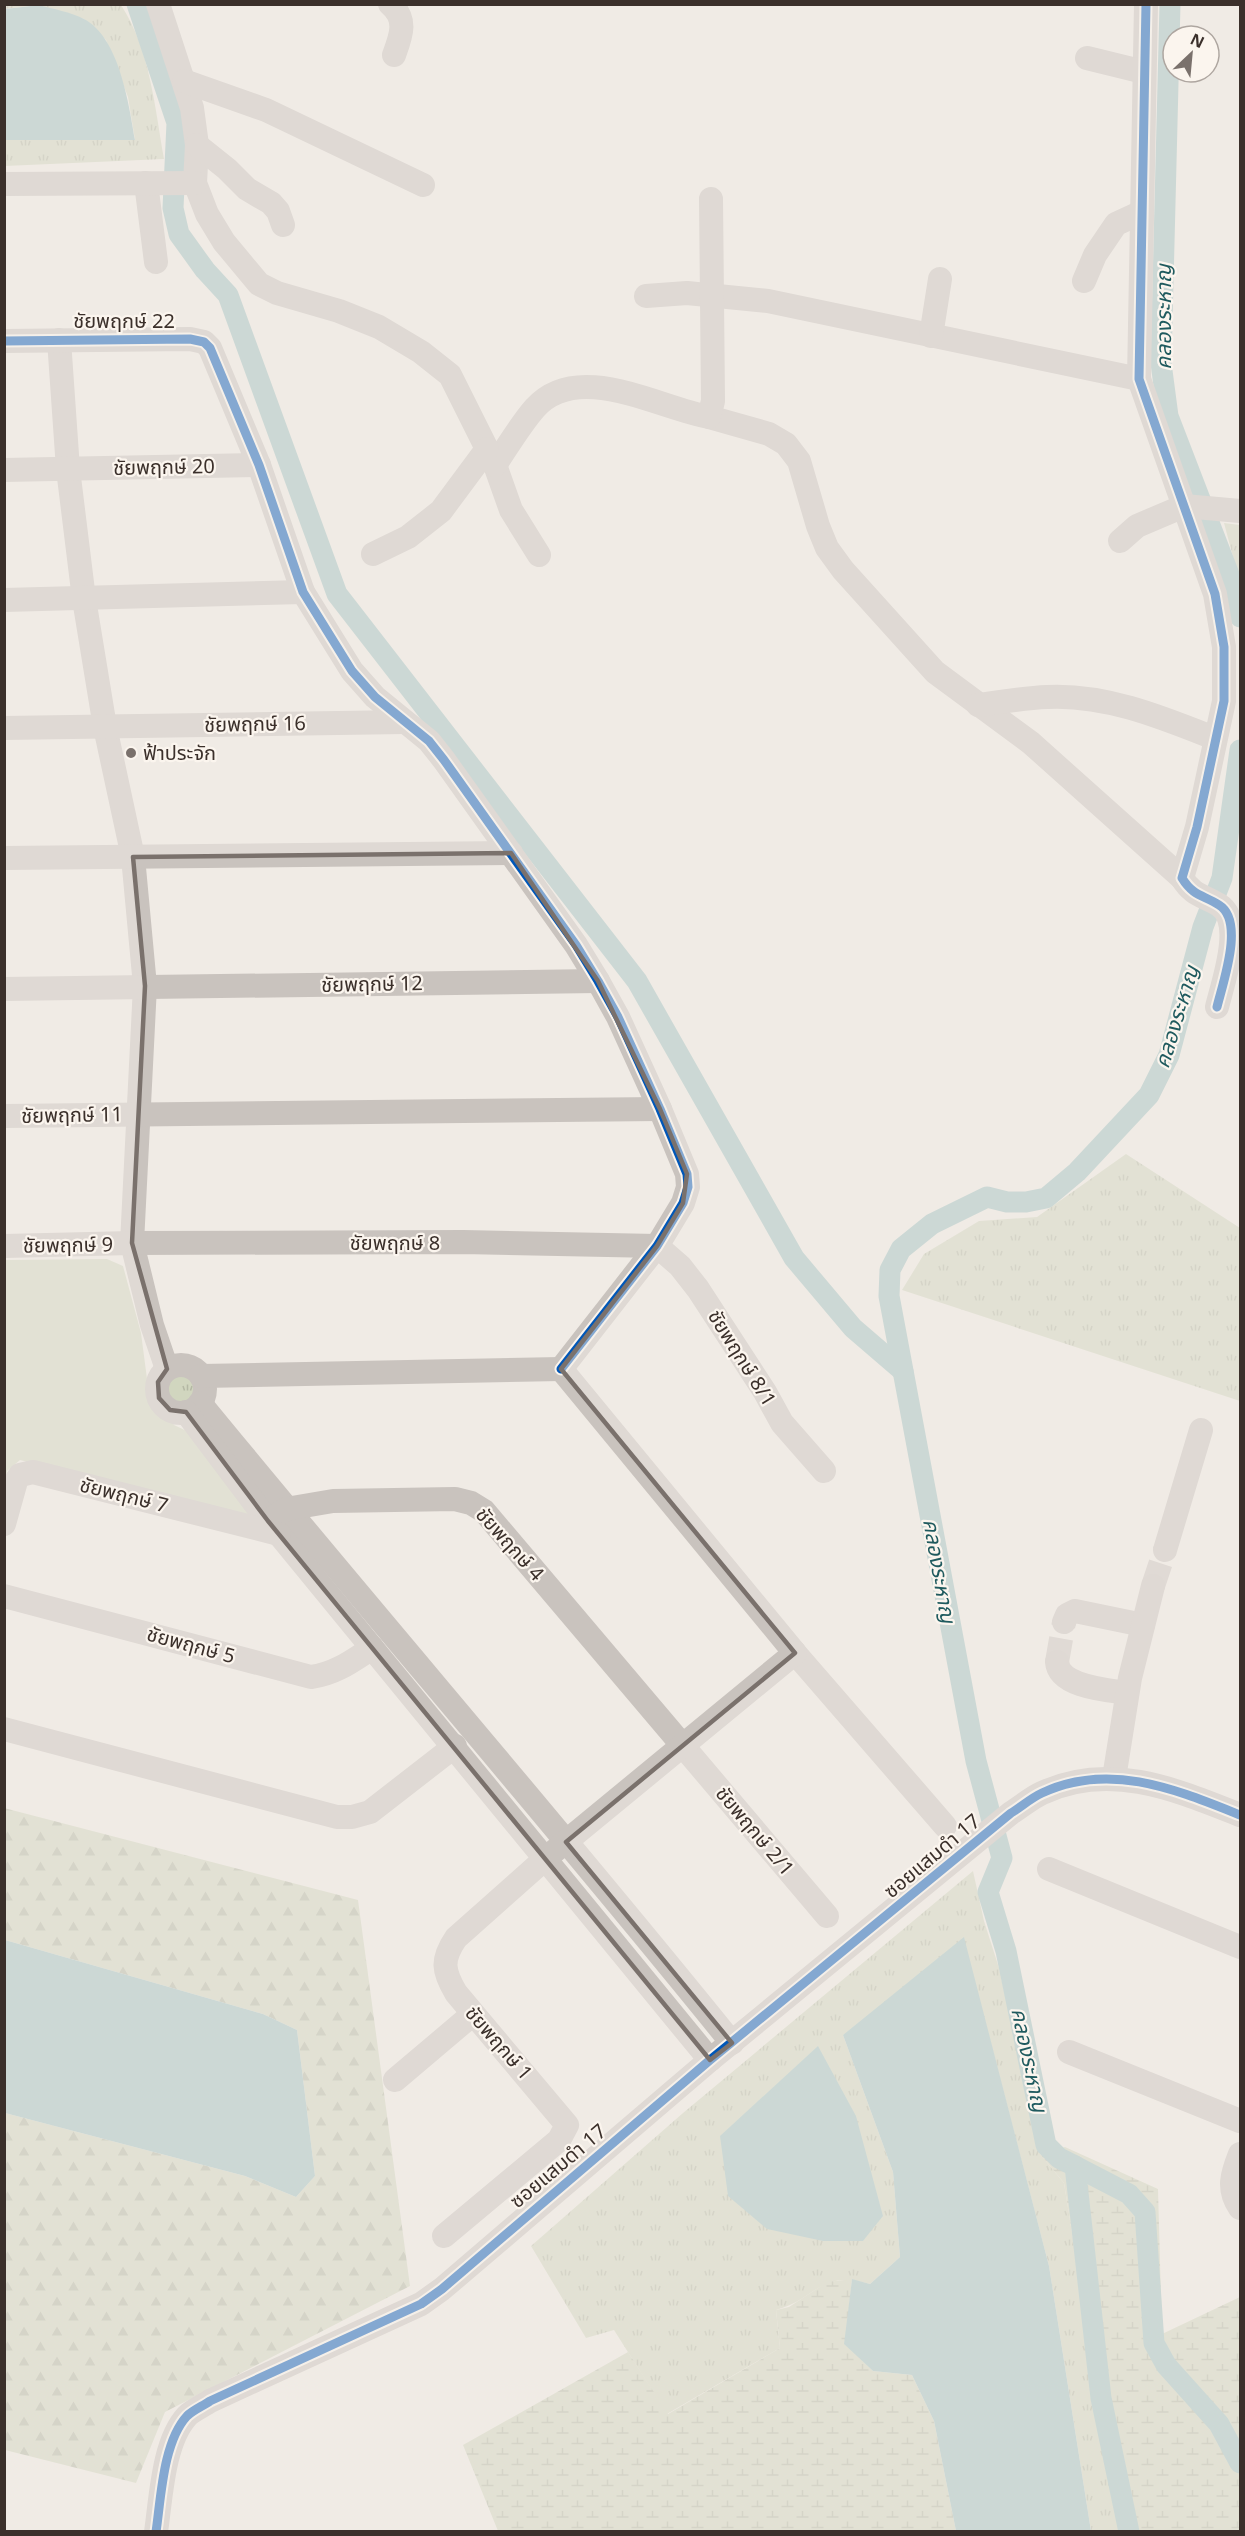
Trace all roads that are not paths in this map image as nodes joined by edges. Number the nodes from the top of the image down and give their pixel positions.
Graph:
1 (158, 4) edge
2 (390, 4) edge
3 (1146, 4) edge
4 (394, 55) dead end
5 (1088, 58) dead end
6 (1144, 72) junction
7 (184, 81) junction
8 (197, 145) junction
9 (146, 183) junction
10 (195, 183) junction
11 (4, 184) edge
12 (423, 185) dead end
13 (711, 199) dead end
14 (1142, 212) junction
15 (283, 225) dead end
16 (156, 262) dead end
17 (940, 279) dead end
18 (1084, 281) dead end
19 (713, 295) junction
20 (646, 296) dead end
21 (931, 336) junction
22 (59, 340) junction
23 (4, 341) edge
24 (1138, 379) junction
25 (709, 417) junction
26 (491, 457) junction
27 (259, 465) junction
28 (68, 469) junction
29 (4, 470) edge
30 (1197, 507) junction
31 (1240, 511) edge
32 (1120, 541) dead end
33 (373, 554) dead end
34 (539, 555) dead end
35 (303, 592) junction
36 (84, 599) junction
37 (4, 600) edge
38 (978, 705) junction
39 (405, 722) junction
40 (105, 727) junction
41 (4, 728) edge
42 (1214, 738) junction
43 (511, 853) junction
44 (133, 857) junction
45 (4, 858) edge
46 (1188, 886) junction
47 (598, 981) junction
48 (145, 986) junction
49 (4, 989) edge
50 (1217, 1006) dead end
51 (660, 1108) junction
52 (140, 1114) junction
53 (4, 1116) edge
54 (132, 1243) junction
55 (4, 1246) edge
56 (657, 1246) junction
57 (167, 1369) junction
58 (561, 1369) junction
59 (201, 1376) junction
60 (193, 1408) junction
61 (1201, 1430) dead end
62 (824, 1471) dead end
63 (278, 1521) junction
64 (4, 1524) edge
65 (1165, 1550) tunnel mouth
66 (1153, 1586) tunnel mouth
67 (4, 1596) edge
68 (1064, 1622) dead end
69 (1143, 1625) junction
70 (372, 1648) junction
71 (795, 1653) junction
72 (1057, 1662) dead end
73 (431, 1678) junction
74 (411, 1694) junction
75 (1127, 1694) junction
76 (4, 1729) edge
77 (682, 1745) junction
78 (455, 1746) junction
79 (1114, 1778) junction
80 (507, 1792) junction
81 (1240, 1815) edge
82 (945, 1826) dead end
83 (566, 1842) junction
84 (546, 1858) junction
85 (1049, 1869) dead end
86 (628, 1915) junction
87 (827, 1916) dead end
88 (607, 1933) junction
89 (1240, 1947) edge
90 (473, 2014) junction
91 (732, 2043) junction
92 (1069, 2052) dead end
93 (710, 2060) junction
94 (395, 2080) dead end
95 (1240, 2121) edge
96 (1240, 2154) edge
97 (1240, 2208) edge
98 (444, 2236) dead end
99 (156, 2532) edge

1 - 7 street
2 - 4 street
3 - 6 street
5 - 6 street
6 - 14 street
7 - 8 street
7 - 12 street
8 - 10 street
8 - 15 street
9 - 10 street
9 - 11 street
9 - 16 street
10 - 26 street
13 - 19 street
14 - 18 street
14 - 24 street
17 - 21 street
19 - 20 street
19 - 21 street
19 - 25 street
21 - 24 street
22 - 23 street, ชัยพฤกษ์ 22
22 - 27 street, ชัยพฤกษ์ 22
22 - 28 street
24 - 30 street
25 - 26 street
25 - 38 street
26 - 33 street
26 - 34 street
27 - 28 street, ชัยพฤกษ์ 20
27 - 35 street
28 - 29 street, ชัยพฤกษ์ 20
28 - 36 street
30 - 31 street
30 - 32 street
30 - 42 street
35 - 36 street
35 - 39 street
36 - 37 street
36 - 40 street
38 - 42 street
38 - 46 street
39 - 40 street, ชัยพฤกษ์ 16
39 - 43 street
40 - 41 street, ชัยพฤกษ์ 16
40 - 44 street
42 - 46 street
43 - 44 street
43 - 47 street
44 - 45 street
44 - 48 street
46 - 50 street
47 - 48 street, ชัยพฤกษ์ 12
47 - 51 street
48 - 49 street, ชัยพฤกษ์ 12
48 - 52 street
51 - 52 street, ชัยพฤกษ์ 11
51 - 56 street
52 - 53 street, ชัยพฤกษ์ 11
52 - 54 street
54 - 55 street, ชัยพฤกษ์ 9
54 - 56 street, ชัยพฤกษ์ 8
54 - 57 street
56 - 58 street
56 - 62 street, ชัยพฤกษ์ 8/1
57 - 59 street
57 - 60 street
58 - 59 street
58 - 71 street
59 - 60 street
60 - 63 street
61 - 65 street
63 - 64 street, ชัยพฤกษ์ 7
63 - 70 street
63 - 73 street
63 - 77 street, ชัยพฤกษ์ 4
66 - 69 street
67 - 70 street, ชัยพฤกษ์ 5
68 - 69 street
69 - 75 street
70 - 74 street
71 - 77 street, ชัยพฤกษ์ 1
71 - 82 street
72 - 75 street
73 - 74 street
73 - 80 street
74 - 78 street
75 - 79 street
76 - 78 street
77 - 83 street, ชัยพฤกษ์ 1
77 - 87 street, ชัยพฤกษ์ 2/1
78 - 80 street
79 - 81 street, ซอยแสมดำ 17
79 - 91 street, ซอยแสมดำ 17
80 - 83 street
80 - 84 street
83 - 84 street, ชัยพฤกษ์ 1
83 - 86 street
84 - 88 street
84 - 90 street, ชัยพฤกษ์ 1
85 - 89 street
86 - 88 street
86 - 91 street
88 - 93 street
90 - 94 street
90 - 98 street, ชัยพฤกษ์ 1
91 - 93 street, ซอยแสมดำ 17
92 - 95 street
93 - 99 street, ซอยแสมดำ 17
96 - 97 street

